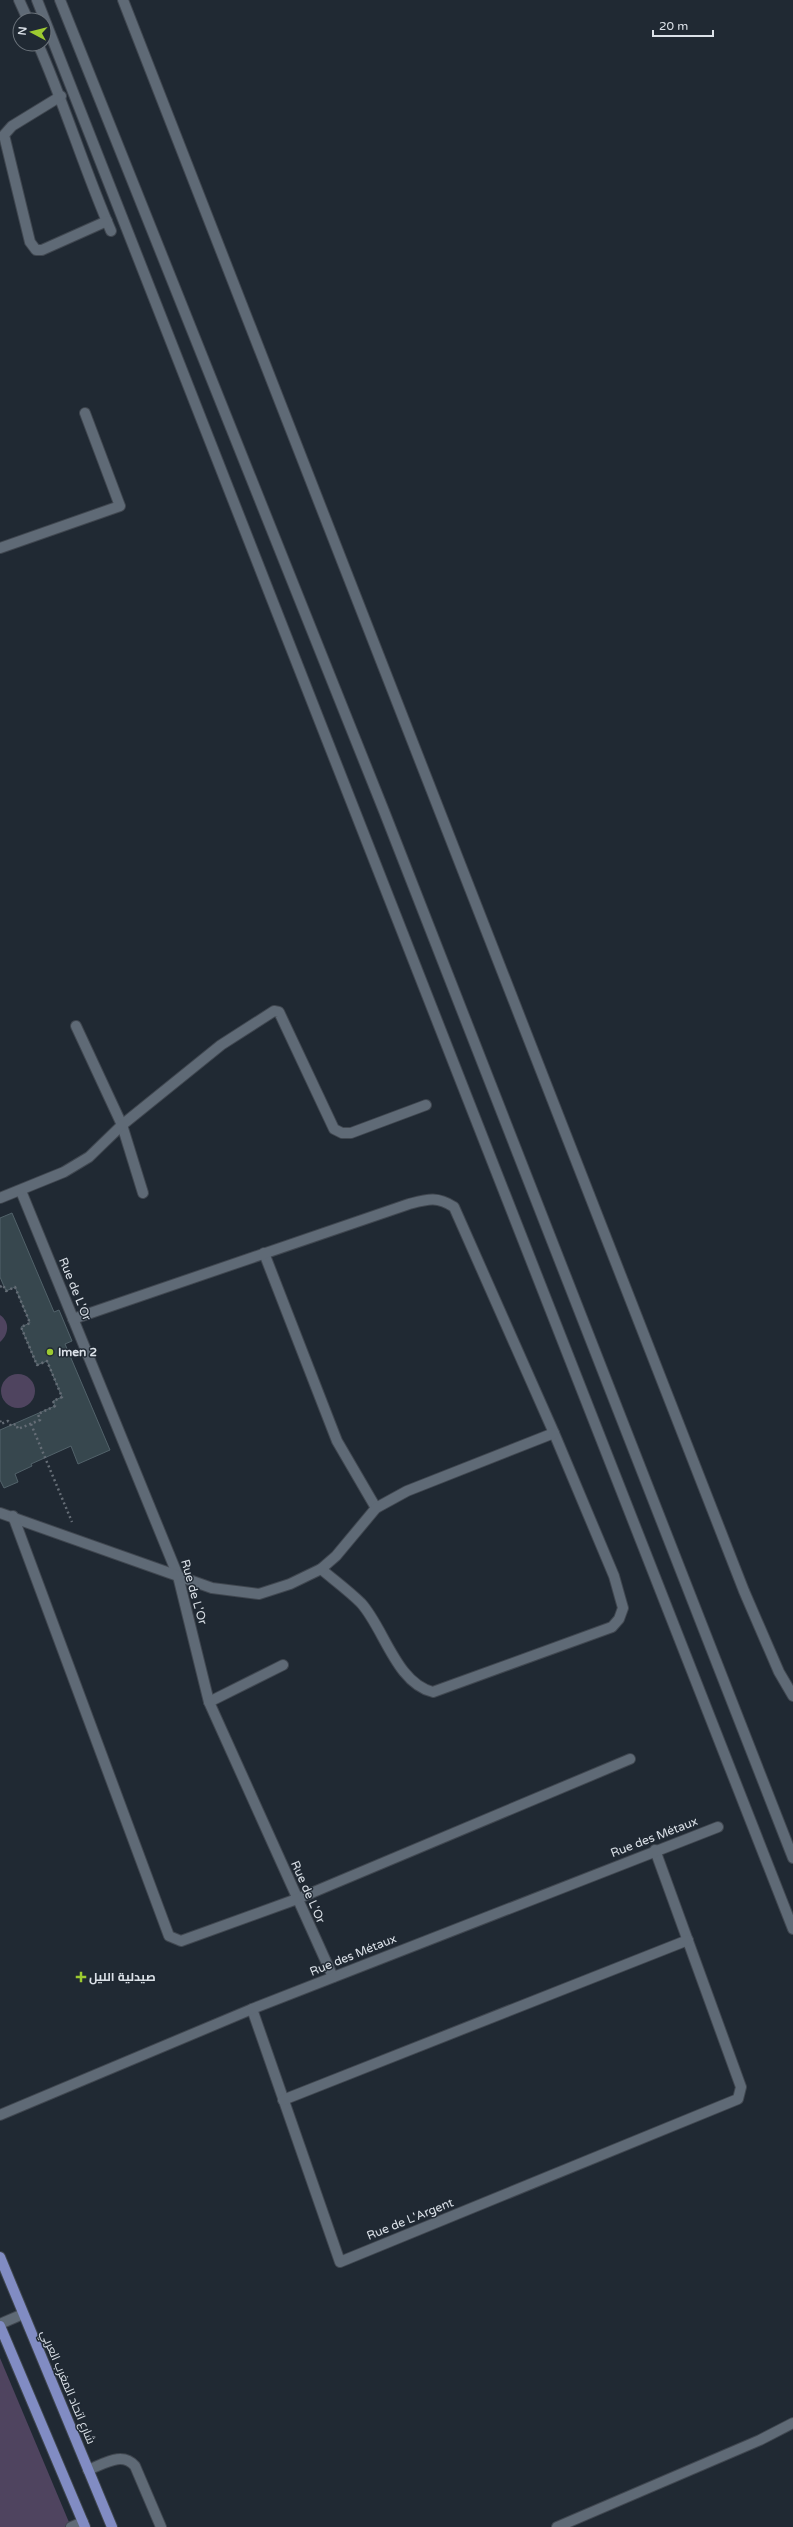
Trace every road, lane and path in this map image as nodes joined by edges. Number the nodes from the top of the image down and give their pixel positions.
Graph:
1 (19, 0) edge
2 (37, 0) edge
3 (60, 0) edge
4 (123, 0) edge
5 (24, 12) edge
6 (42, 52) edge
7 (61, 96) junction
8 (107, 221) junction
9 (111, 231) dead end
10 (85, 413) dead end
11 (0, 548) edge
12 (76, 1026) dead end
13 (426, 1105) dead end
14 (122, 1125) junction
15 (21, 1191) junction
16 (143, 1193) dead end
17 (0, 1198) edge
18 (264, 1253) junction
19 (0, 1287) edge
20 (73, 1318) junction
21 (0, 1420) edge
22 (31, 1424) junction
23 (554, 1433) junction
24 (376, 1508) junction
25 (0, 1513) edge
26 (13, 1516) junction
27 (79, 1539) junction
28 (321, 1569) junction
29 (178, 1576) junction
30 (283, 1665) dead end
31 (793, 1696) edge
32 (209, 1702) junction
33 (630, 1759) dead end
34 (718, 1827) dead end
35 (655, 1850) junction
36 (793, 1858) edge
37 (297, 1899) junction
38 (793, 1929) edge
39 (688, 1940) junction
40 (333, 1977) junction
41 (252, 2009) junction
42 (284, 2100) junction
43 (0, 2115) edge
44 (0, 2257) edge
45 (23, 2314) junction
46 (0, 2325) edge
47 (793, 2423) edge
48 (88, 2470) junction
49 (84, 2525) edge
50 (71, 2527) edge
51 (112, 2527) edge
52 (161, 2527) edge
53 (557, 2527) edge

1 - 5 street
2 - 38 street
3 - 36 street
4 - 31 street
6 - 7 street
7 - 8 street
7 - 8 street
8 - 9 street
10 - 11 street
12 - 14 street
13 - 14 street
14 - 15 street
14 - 16 street
15 - 17 street
15 - 20 street, Rue de L'Or
18 - 20 street
18 - 23 street
18 - 24 street
19 - 22 path
20 - 29 street, Rue de L'Or
21 - 22 path
22 - 27 path
23 - 24 street
23 - 28 street
24 - 28 street
25 - 26 street
26 - 27 street
26 - 37 street
27 - 29 street
28 - 29 street
29 - 32 street, Rue de L'Or
30 - 32 street
32 - 37 street, Rue de L'Or
33 - 37 street
34 - 35 street, Rue des Métaux
35 - 39 street
35 - 40 street, Rue des Métaux
37 - 40 street, Rue de L'Or
39 - 42 street
39 - 42 street, Rue de L'Argent
40 - 41 street, Rue des Métaux
41 - 42 street, Rue de L'Argent
41 - 43 street, Rue des Métaux
44 - 45 main road, شارع اتحاد المغرب العربي
45 - 46 street
45 - 48 main road, شارع اتحاد المغرب العربي
46 - 49 main road
47 - 53 street
48 - 51 main road, شارع اتحاد المغرب العربي
48 - 52 street
49 - 50 street

